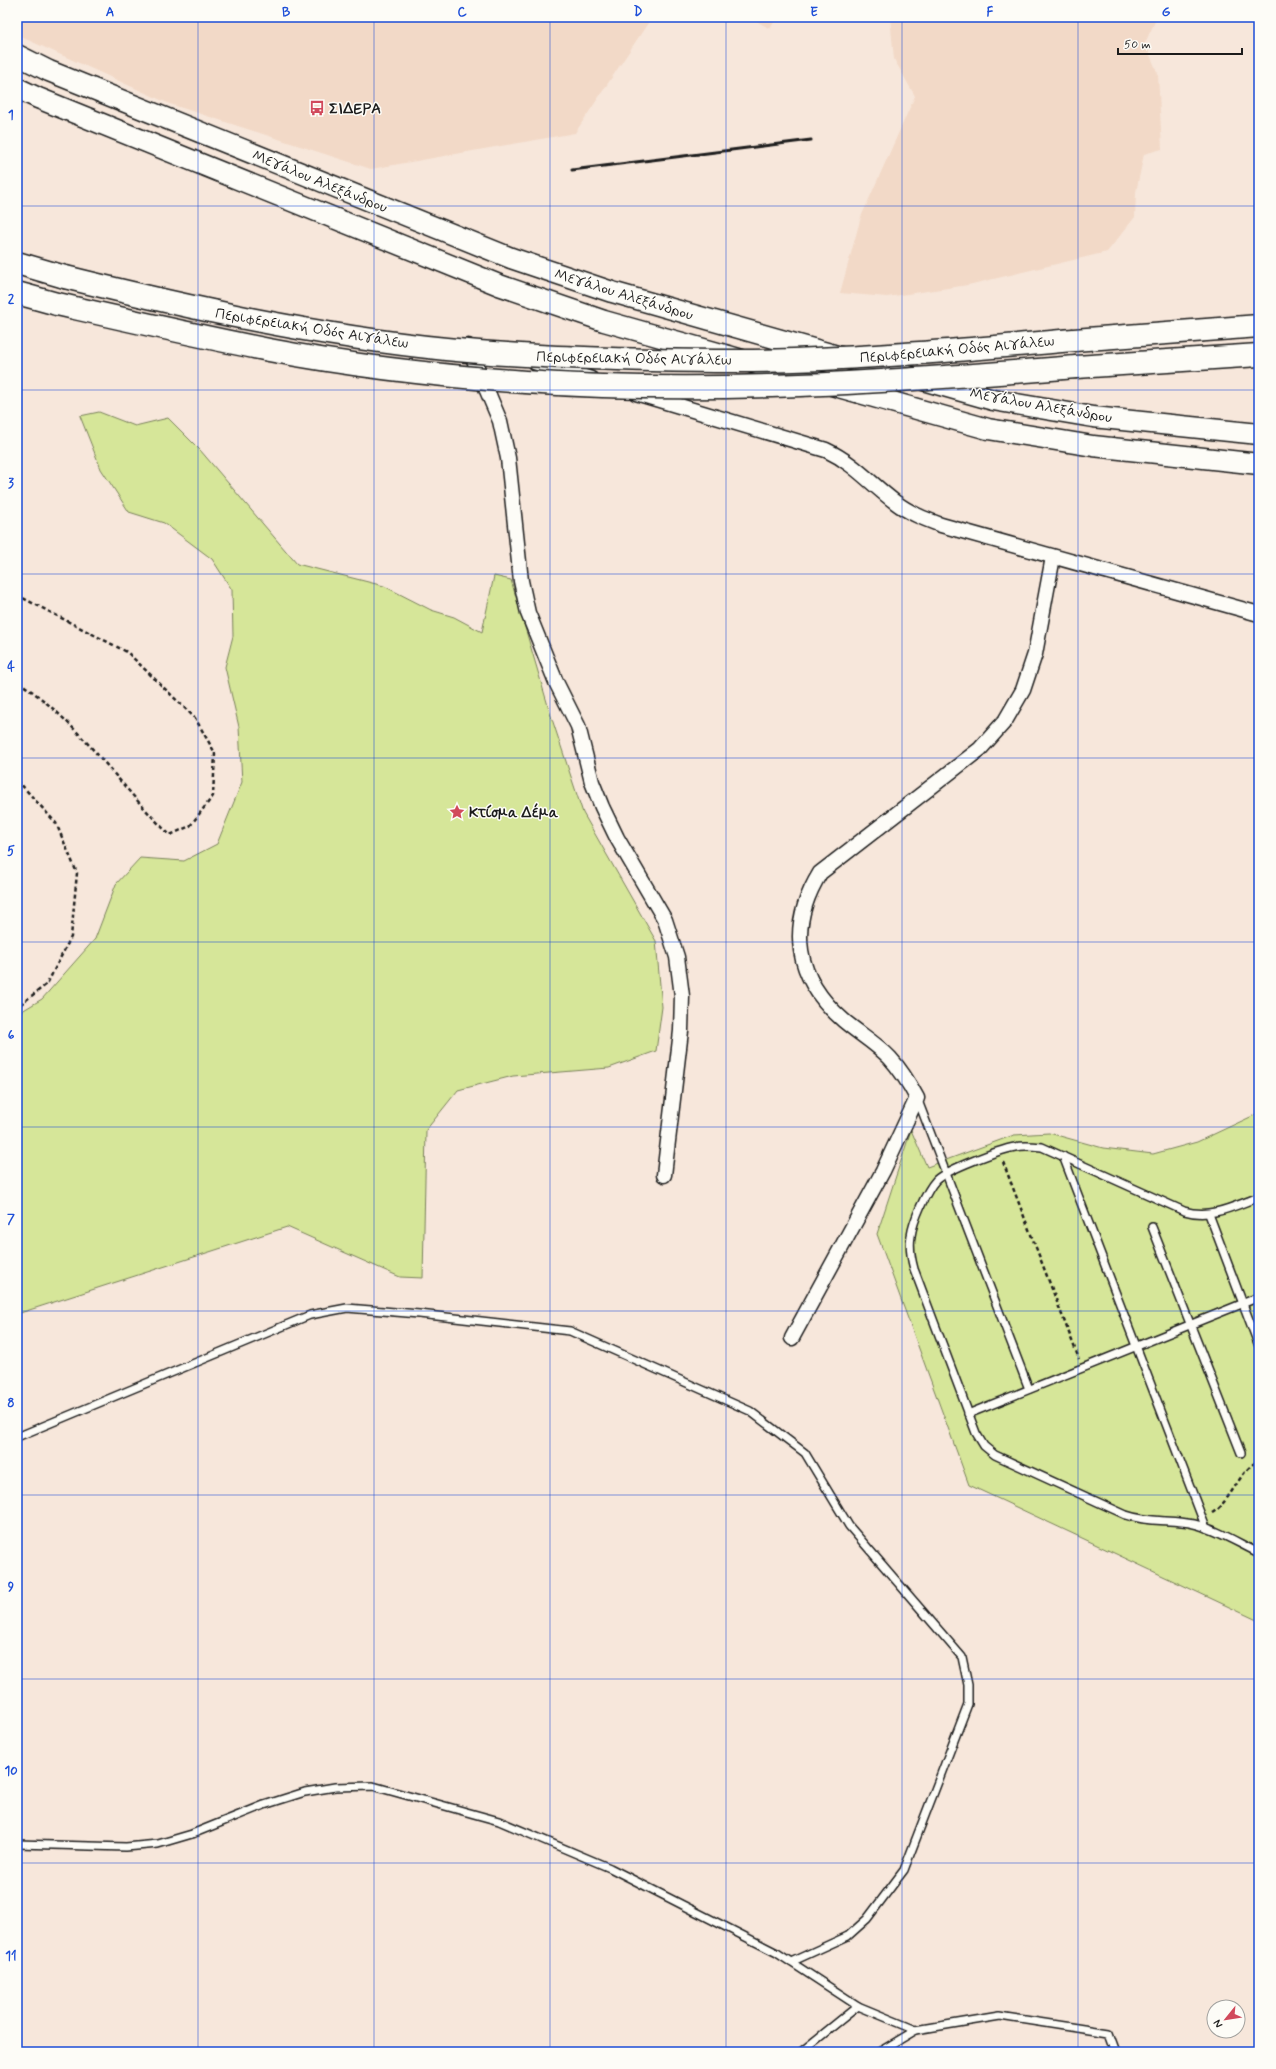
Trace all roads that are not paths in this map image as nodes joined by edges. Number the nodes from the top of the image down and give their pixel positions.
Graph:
1 (17, 55) edge
2 (17, 88) edge
3 (17, 263) edge
4 (17, 293) edge
5 (1259, 326) edge
6 (1259, 355) edge
7 (1259, 434) edge
8 (1259, 464) edge
9 (1053, 557) junction
10 (1259, 614) edge
11 (917, 1098) junction
12 (1063, 1156) junction
13 (946, 1174) junction
14 (664, 1175) dead end
15 (1259, 1197) edge
16 (1209, 1214) junction
17 (1152, 1227) dead end
18 (1259, 1296) edge
19 (1243, 1303) junction
20 (1191, 1324) junction
21 (792, 1338) dead end
22 (1136, 1345) junction
23 (1259, 1346) edge
24 (1028, 1389) junction
25 (968, 1414) junction
26 (17, 1437) edge
27 (1241, 1453) dead end
28 (1206, 1528) junction
29 (1259, 1553) edge
30 (17, 1844) edge
31 (791, 1962) junction
32 (858, 2006) junction
33 (916, 2030) junction
34 (801, 2052) edge
35 (879, 2052) edge
36 (1116, 2052) edge

1 - 7 main road, Μεγάλου Αλεξάνδρου
2 - 8 main road, Μεγάλου Αλεξάνδρου
3 - 5 highway, Περιφερειακή Οδός Αιγάλεω, bridge
4 - 6 highway, Περιφερειακή Οδός Αιγάλεω, bridge
9 - 10 street
9 - 11 street
9 - 14 street
11 - 13 lane
11 - 21 street
12 - 13 lane
12 - 16 lane
12 - 22 lane
13 - 24 lane
13 - 25 lane
15 - 16 lane
16 - 19 lane
17 - 20 lane
18 - 19 lane
19 - 20 lane
19 - 23 lane
20 - 22 lane
20 - 27 lane
22 - 24 lane
22 - 28 lane
24 - 25 lane
25 - 28 lane
26 - 31 lane
28 - 29 lane
30 - 31 lane
31 - 32 lane
32 - 33 lane
32 - 34 lane
33 - 35 lane
33 - 36 lane

